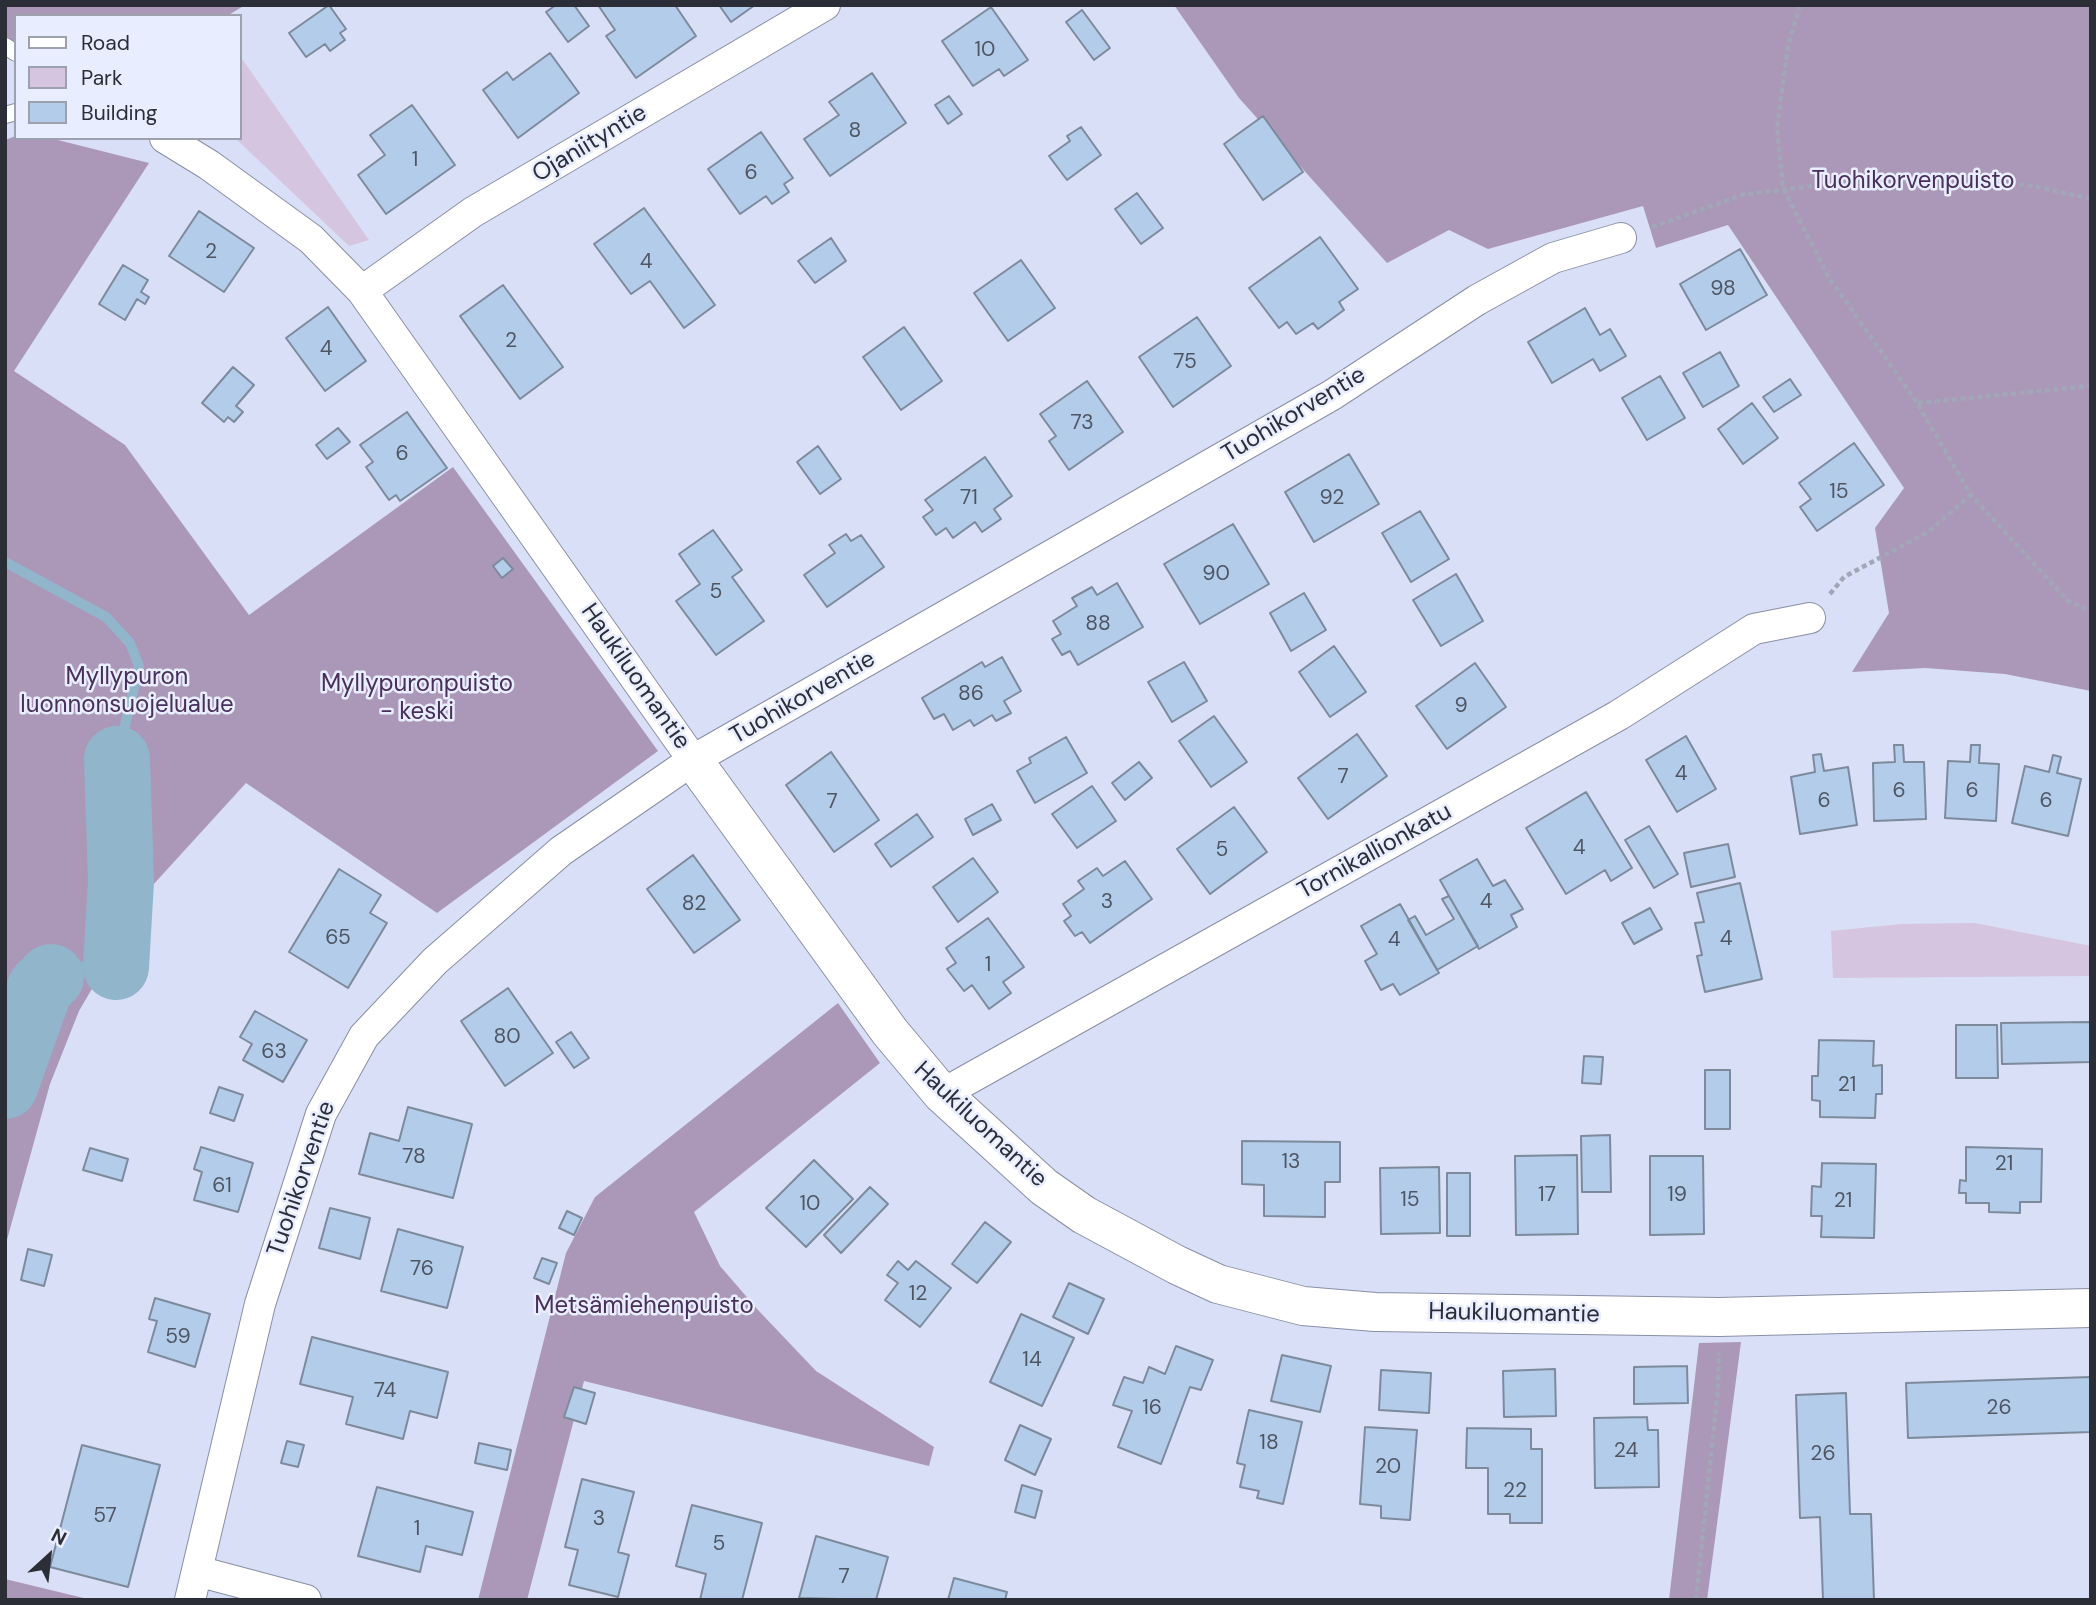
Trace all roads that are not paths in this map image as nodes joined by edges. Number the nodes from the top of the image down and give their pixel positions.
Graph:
1 (825, 5) edge
2 (168, 140) edge
3 (1621, 238) road end
4 (362, 291) junction
5 (1810, 618) road end
6 (693, 760) junction
7 (942, 1094) junction
8 (2091, 1308) edge
9 (197, 1571) junction
10 (190, 1600) edge
11 (306, 1600) edge

1 - 4 street, Ojaniityntie
2 - 4 street, Haukiluomantie
3 - 6 street, Tuohikorventie
4 - 6 street, Haukiluomantie
5 - 7 street, Tornikallionkatu
6 - 7 street, Haukiluomantie
6 - 9 street, Tuohikorventie
7 - 8 street, Haukiluomantie
9 - 10 street, Tuohikorventie
9 - 11 street

